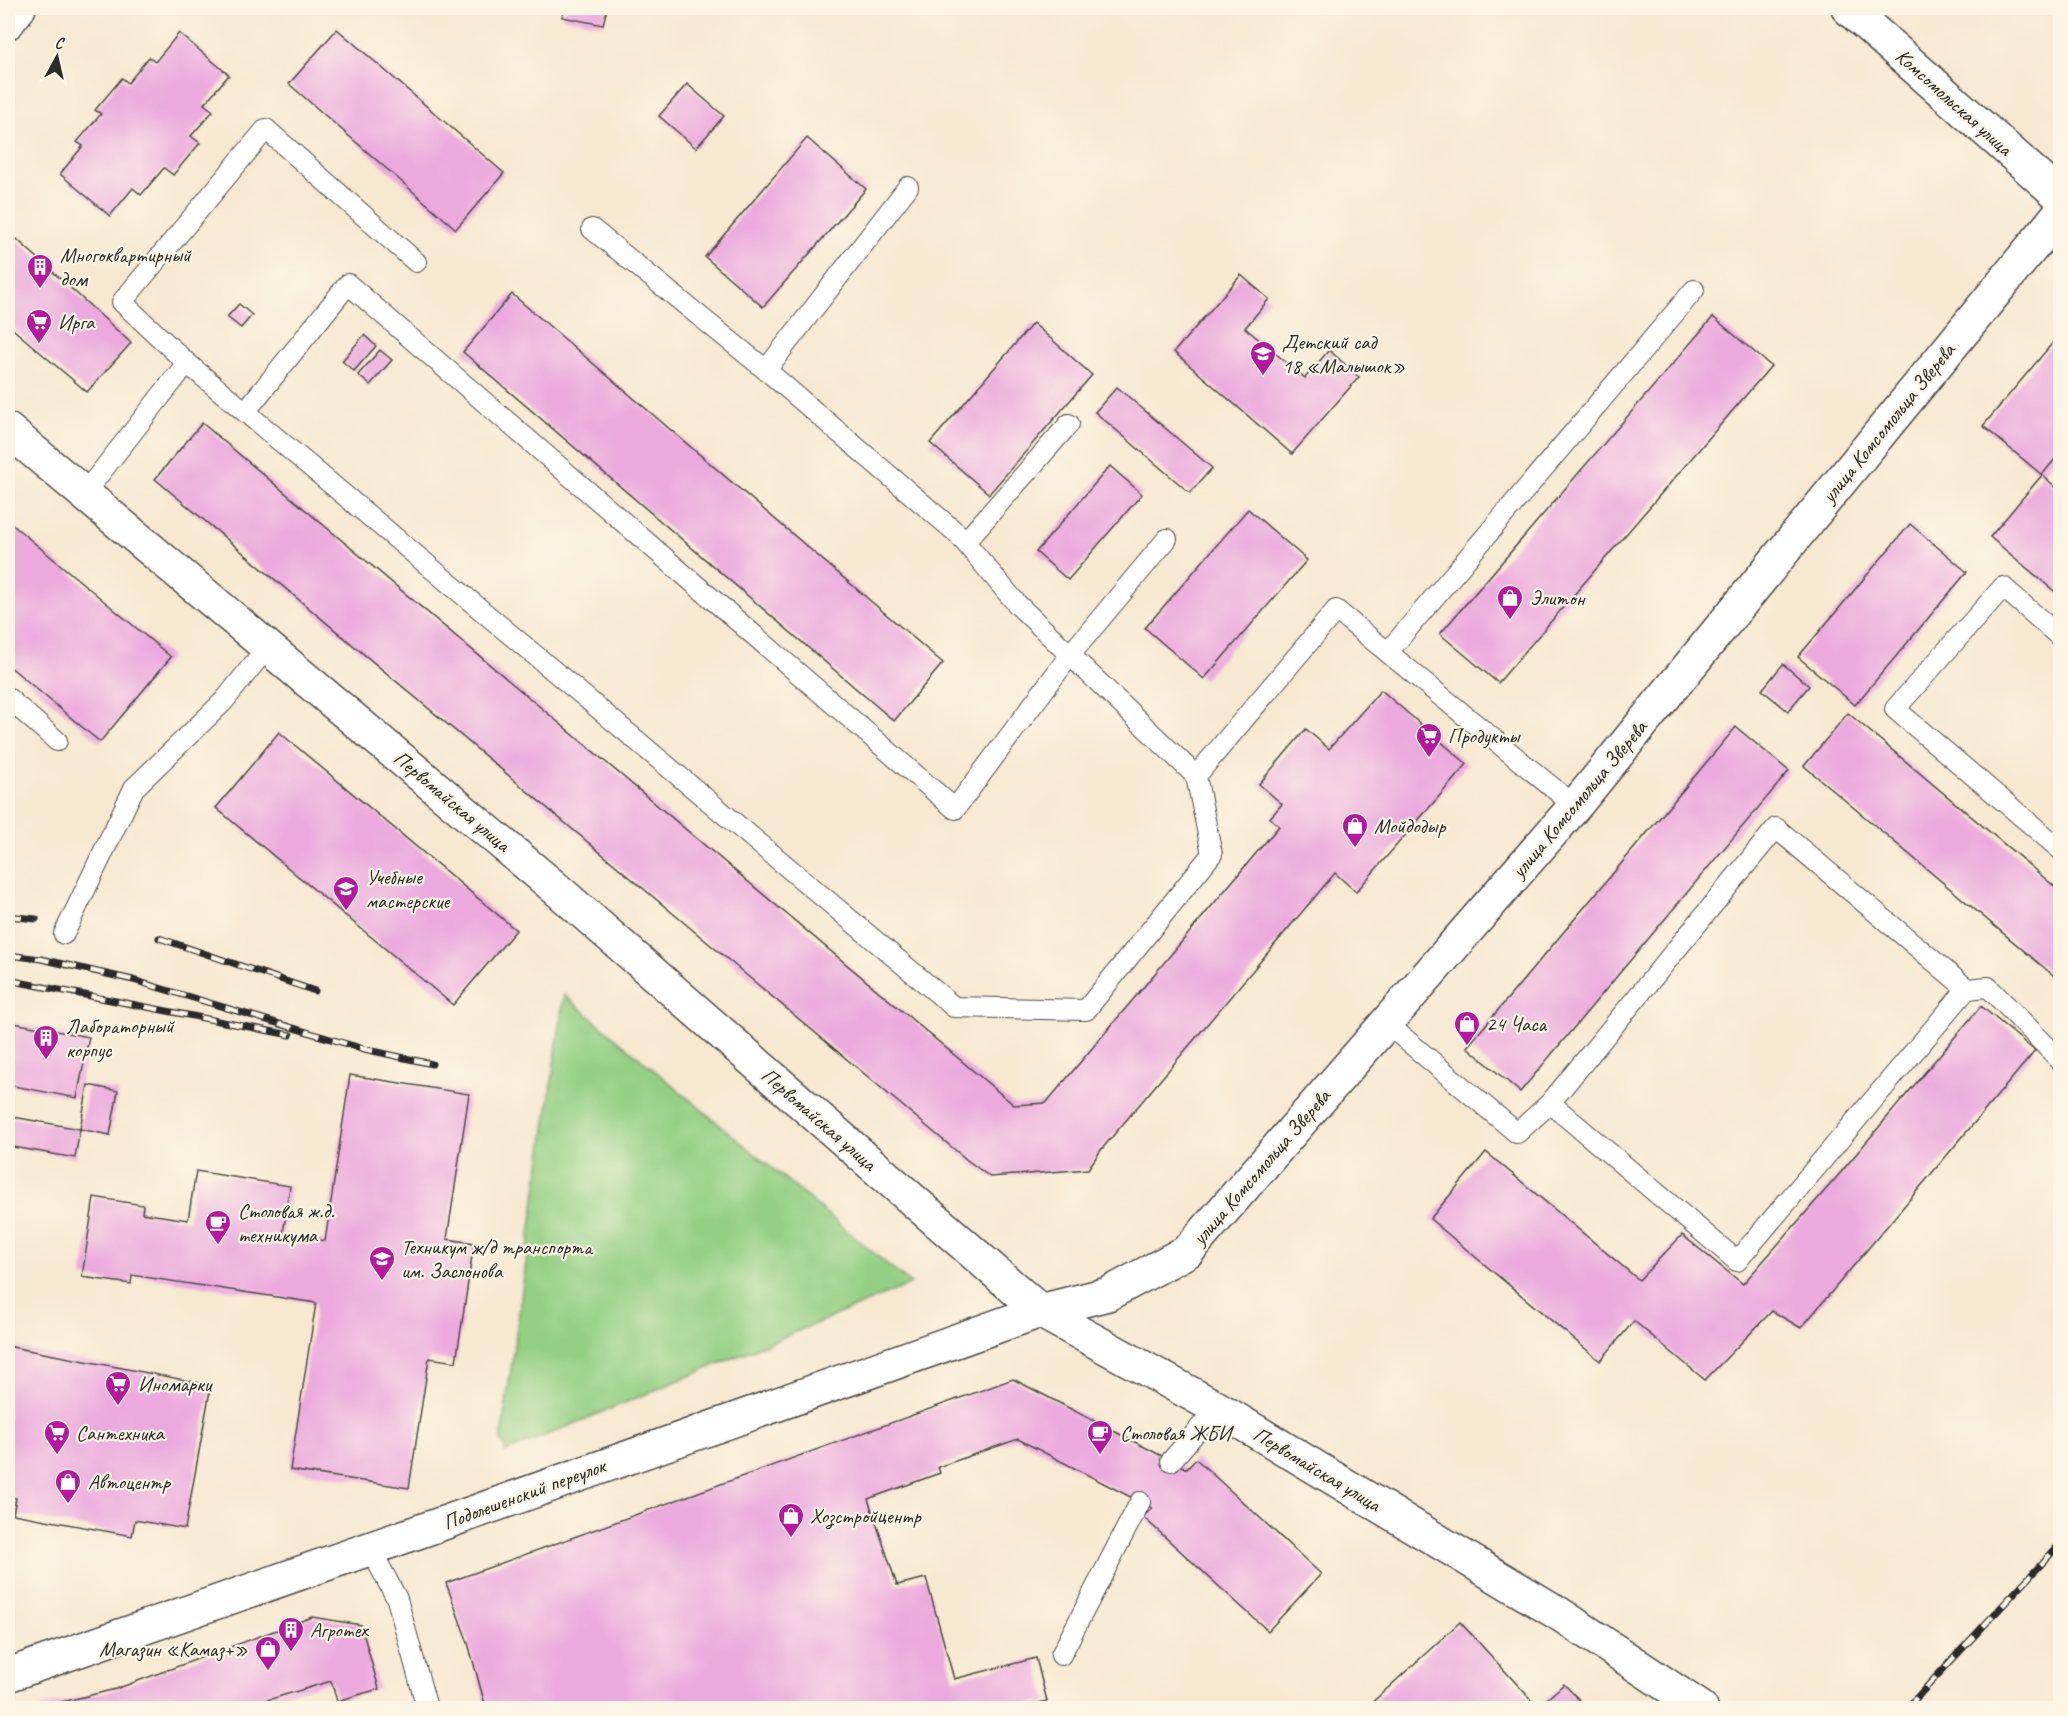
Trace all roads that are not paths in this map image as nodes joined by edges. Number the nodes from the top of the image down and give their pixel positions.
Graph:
1 (19, 8) edge
2 (1848, 8) edge
3 (8, 22) edge
4 (908, 187) dead end
5 (2061, 196) edge
6 (2061, 213) edge
7 (592, 229) dead end
8 (416, 262) dead end
9 (1694, 290) dead end
10 (187, 363) junction
11 (766, 370) junction
12 (245, 412) junction
13 (1068, 424) dead end
14 (8, 430) edge
15 (83, 495) junction
16 (1167, 539) dead end
17 (965, 542) junction
18 (2061, 637) edge
19 (268, 646) junction
20 (1388, 652) junction
21 (1070, 655) junction
22 (8, 698) edge
23 (57, 741) dead end
24 (1196, 776) junction
25 (1575, 806) junction
26 (2061, 849) edge
27 (64, 934) dead end
28 (1967, 989) junction
29 (1386, 1023) junction
30 (2061, 1060) edge
31 (1551, 1103) junction
32 (1040, 1311) junction
33 (1216, 1408) junction
34 (1171, 1461) dead end
35 (1140, 1502) dead end
36 (370, 1548) junction
37 (1061, 1655) dead end
38 (8, 1675) edge
39 (427, 1708) edge
40 (1701, 1708) edge

1 - 3 street
2 - 5 street, Комсомольская улица
4 - 11 lane
6 - 25 street, улица Комсомольца Зверева
7 - 11 lane
8 - 10 lane
9 - 20 lane
10 - 12 lane
10 - 15 lane
11 - 17 lane
12 - 21 lane
12 - 24 lane
13 - 17 lane
14 - 15 street, Первомайская улица
15 - 19 street, Первомайская улица
16 - 21 lane
17 - 21 lane
18 - 26 lane
19 - 27 lane
19 - 32 street, Первомайская улица
20 - 24 lane
20 - 25 lane
21 - 24 lane
22 - 23 lane
25 - 29 street, улица Комсомольца Зверева
28 - 30 lane
28 - 31 lane
28 - 31 lane
29 - 31 lane
29 - 32 street, улица Комсомольца Зверева
32 - 33 street, Первомайская улица
32 - 36 street, Подолешенский переулок
33 - 34 lane
33 - 40 street, Первомайская улица
35 - 37 lane
36 - 38 street, Подолешенский переулок
36 - 39 lane

